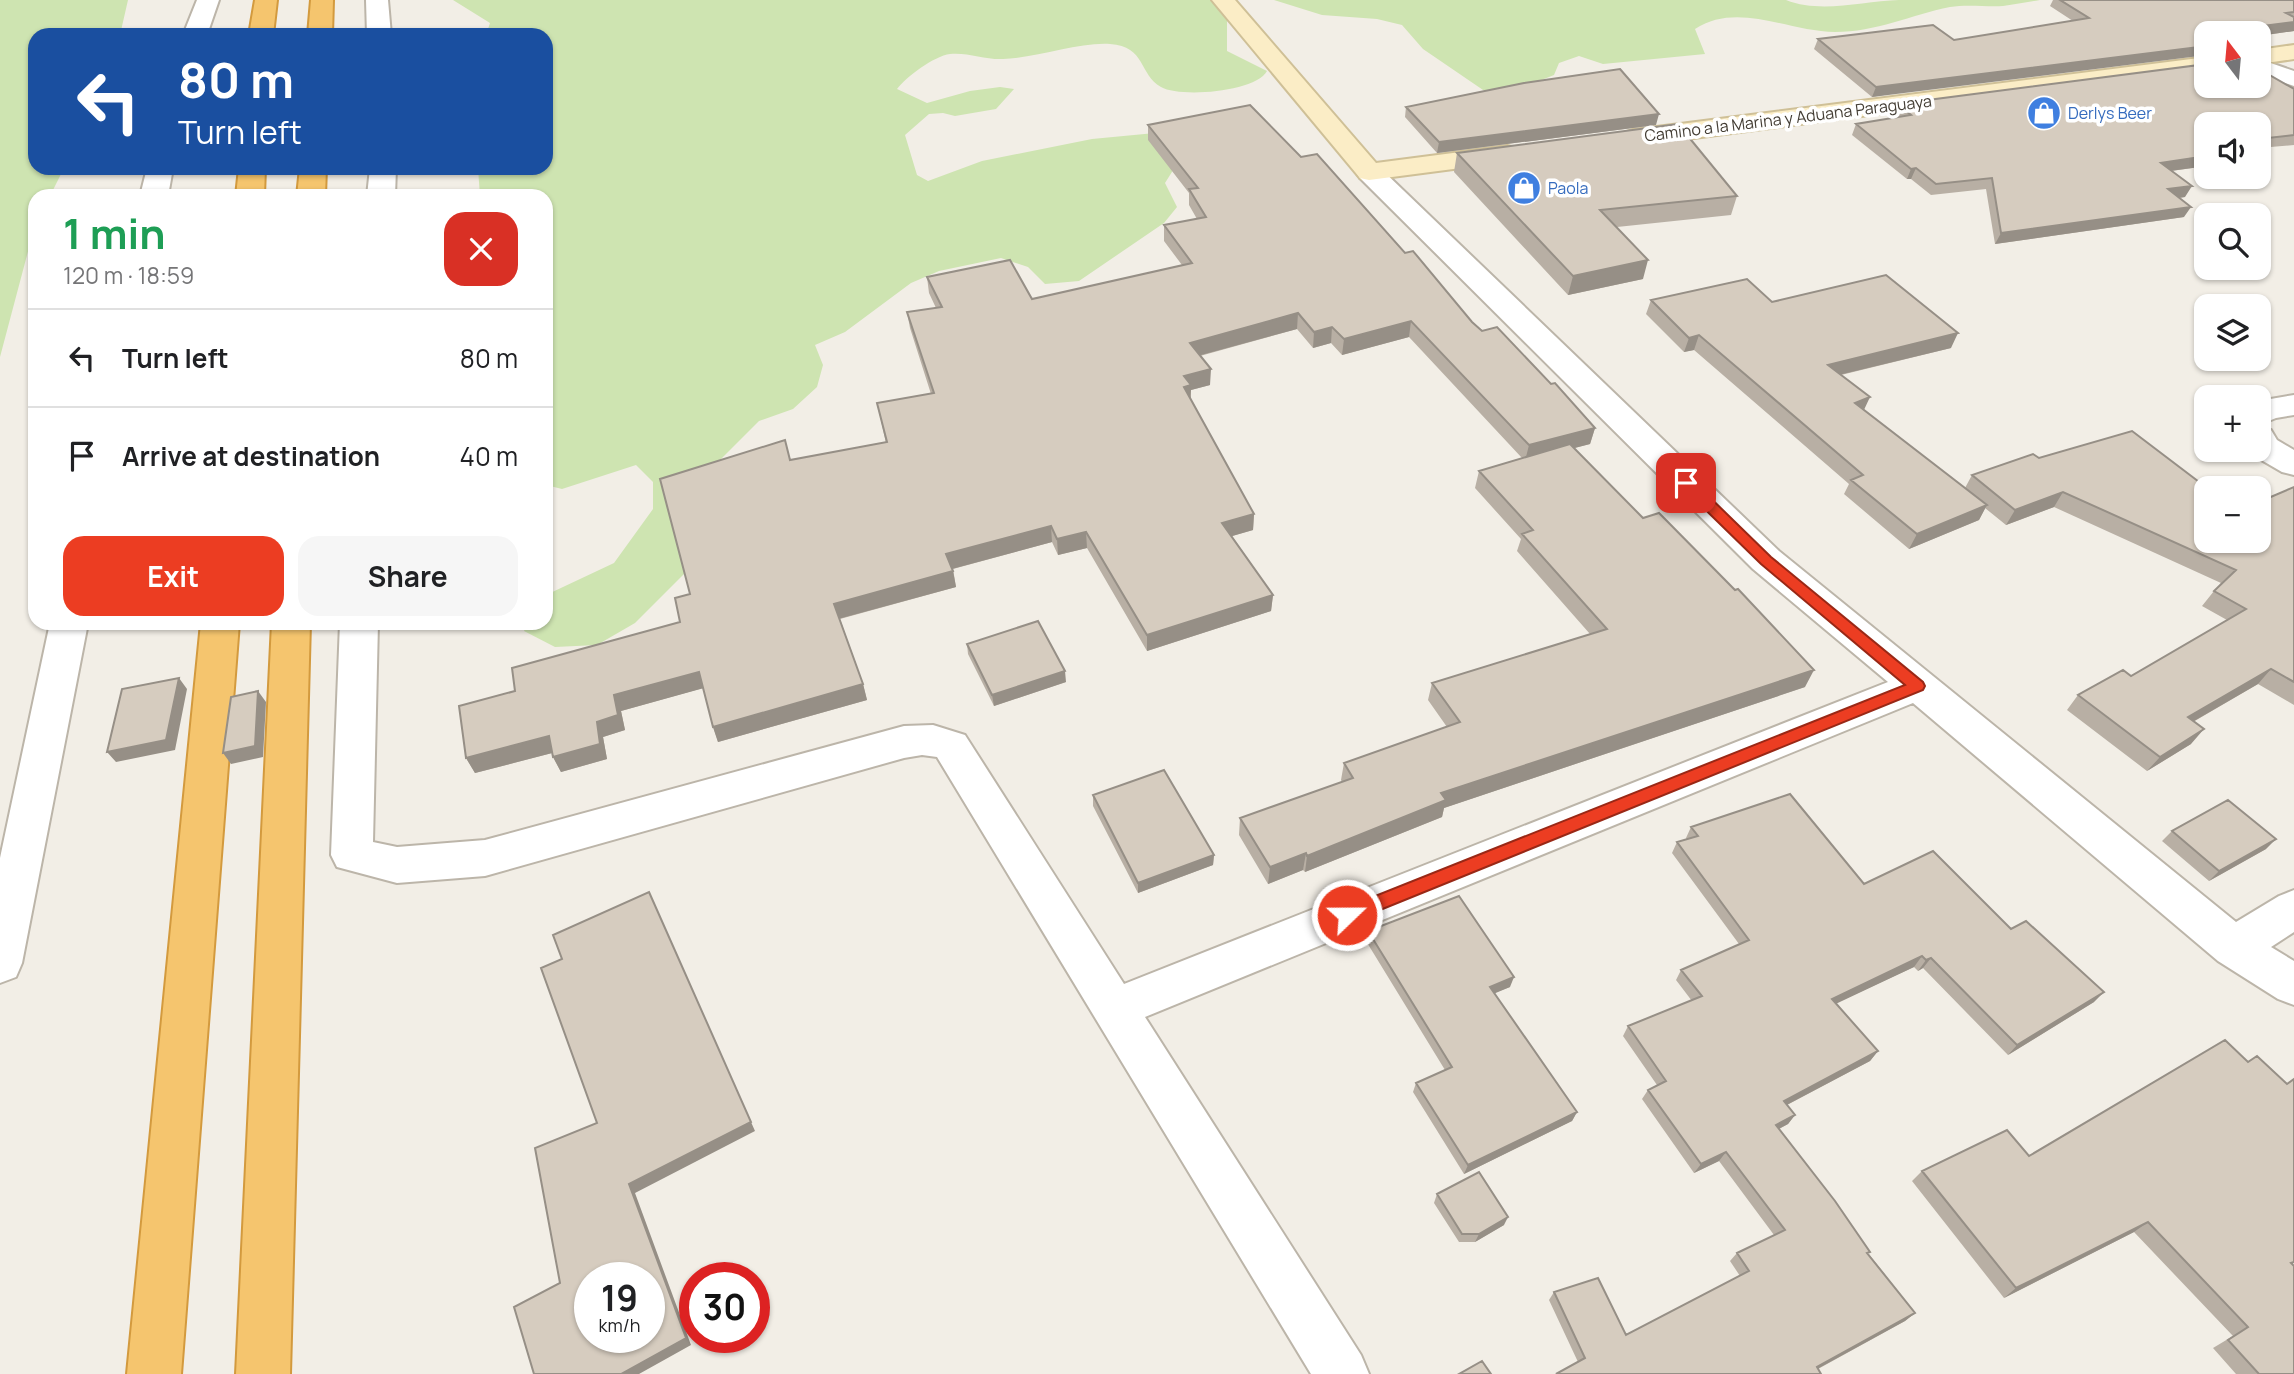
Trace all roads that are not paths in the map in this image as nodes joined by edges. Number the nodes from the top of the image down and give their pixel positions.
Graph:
1 (208, 0) edge
2 (266, 0) edge
3 (321, 0) edge
4 (377, 0) edge
5 (1223, 0) edge
6 (198, 28) edge
7 (262, 28) edge
8 (320, 28) edge
9 (379, 28) edge
10 (2294, 52) edge
11 (2272, 55) edge
12 (2194, 66) edge
13 (2272, 71) edge
14 (2294, 79) edge
15 (1616, 140) edge
16 (1534, 151) edge
17 (1368, 172) junction
18 (2294, 405) edge
19 (2271, 408) edge
20 (2271, 451) edge
21 (2294, 464) edge
22 (68, 630) edge
23 (219, 630) edge
24 (291, 630) edge
25 (359, 630) edge
26 (1917, 686) junction
27 (2294, 909) edge
28 (2234, 947) junction
29 (0, 963) edge
30 (2294, 985) edge
31 (1113, 1009) junction
32 (154, 1374) edge
33 (263, 1374) edge
34 (1342, 1374) edge

1 - 6 street
2 - 7 highway
3 - 8 highway
4 - 9 street
5 - 17 street
10 - 11 street
12 - 15 street, Camino a la Marina y Aduana Paraguaya
13 - 14 street
16 - 17 street
17 - 26 street
18 - 19 street
20 - 21 street
22 - 29 street
23 - 32 highway
24 - 33 highway
25 - 31 street
26 - 28 street
26 - 31 street
27 - 28 street
28 - 30 street
31 - 34 street

